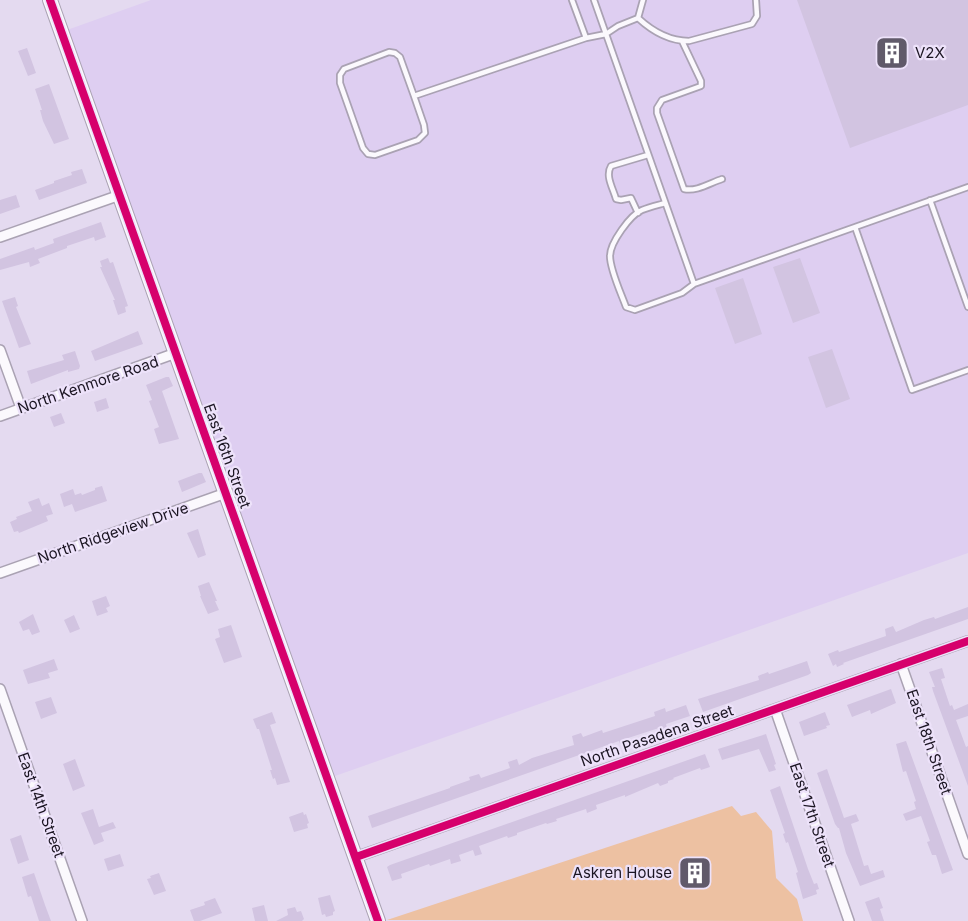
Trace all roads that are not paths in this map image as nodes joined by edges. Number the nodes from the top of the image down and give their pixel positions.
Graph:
1 (50, 0) edge
2 (572, 0) edge
3 (594, 0) edge
4 (643, 0) edge
5 (756, 0) edge
6 (638, 18) junction
7 (606, 34) junction
8 (586, 38) junction
9 (682, 41) junction
10 (414, 96) junction
11 (648, 154) junction
12 (722, 179) dead end
13 (968, 187) edge
14 (120, 195) junction
15 (930, 200) junction
16 (665, 203) junction
17 (638, 213) junction
18 (855, 227) junction
19 (0, 237) edge
20 (694, 284) junction
21 (968, 307) edge
22 (0, 350) edge
23 (176, 353) junction
24 (968, 370) edge
25 (21, 408) junction
26 (0, 416) edge
27 (226, 493) junction
28 (0, 573) edge
29 (968, 641) edge
30 (901, 664) junction
31 (0, 689) edge
32 (775, 709) junction
33 (968, 854) edge
34 (356, 857) junction
35 (82, 921) edge
36 (378, 921) edge
37 (849, 921) edge

1 - 14 street, East 16th Street
2 - 8 lane
3 - 7 lane
4 - 6 lane
5 - 9 lane
6 - 7 lane
6 - 9 lane
7 - 8 lane
7 - 11 lane
8 - 10 lane
9 - 12 lane
10 - 10 lane
11 - 16 lane
11 - 17 lane
13 - 15 lane
14 - 19 street
14 - 23 street, East 16th Street
15 - 18 lane
15 - 21 lane
16 - 17 lane
16 - 20 lane
17 - 20 lane
18 - 20 lane
18 - 24 lane
22 - 25 street
23 - 25 street, North Kenmore Road
23 - 27 street, East 16th Street
25 - 26 street, North Kenmore Road
27 - 28 street, North Ridgeview Drive
27 - 34 street, East 16th Street
29 - 30 street, North Pasadena Street
30 - 32 street, North Pasadena Street
30 - 33 street, East 18th Street
31 - 35 street, East 14th Street
32 - 34 street, North Pasadena Street
32 - 37 street, East 17th Street
34 - 36 street, East 16th Street

